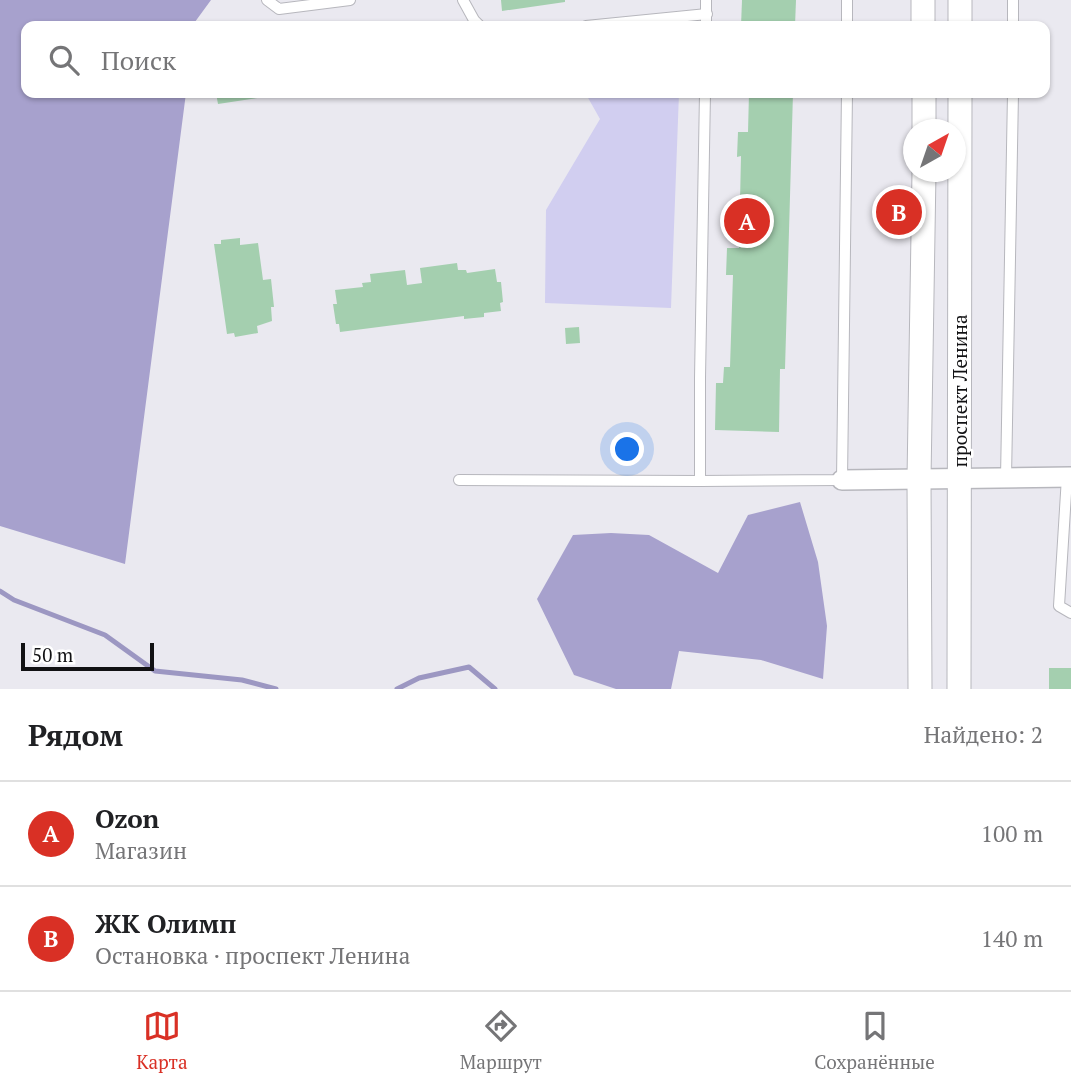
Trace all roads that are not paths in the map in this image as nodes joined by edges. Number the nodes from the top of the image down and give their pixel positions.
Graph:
1 (267, 0) edge
2 (350, 0) edge
3 (463, 0) edge
4 (706, 0) edge
5 (848, 0) edge
6 (923, 0) edge
7 (960, 0) edge
8 (1013, 0) edge
9 (706, 14) junction
10 (475, 21) edge
11 (636, 21) edge
12 (706, 21) edge
13 (848, 21) edge
14 (923, 21) edge
15 (960, 21) edge
16 (1013, 21) edge
17 (705, 98) edge
18 (848, 98) edge
19 (923, 98) edge
20 (960, 98) edge
21 (1013, 98) edge
22 (924, 119) edge
23 (924, 182) edge
24 (1069, 477) edge
25 (959, 478) junction
26 (919, 479) junction
27 (1006, 479) junction
28 (459, 480) dead end
29 (842, 480) junction
30 (700, 481) junction
31 (1071, 614) edge
32 (920, 689) edge
33 (959, 689) edge

1 - 2 lane
3 - 10 lane
4 - 9 lane
5 - 13 lane
6 - 14 street
7 - 15 street
8 - 16 lane
9 - 11 lane
9 - 12 lane
17 - 30 lane
18 - 29 lane
19 - 22 street
20 - 25 street, проспект Ленина
21 - 27 lane
23 - 26 street, проспект Ленина
24 - 27 street
24 - 31 lane
25 - 26 street
25 - 27 street
25 - 33 street, проспект Ленина
26 - 29 street
26 - 32 street, проспект Ленина
28 - 30 lane
29 - 30 lane

